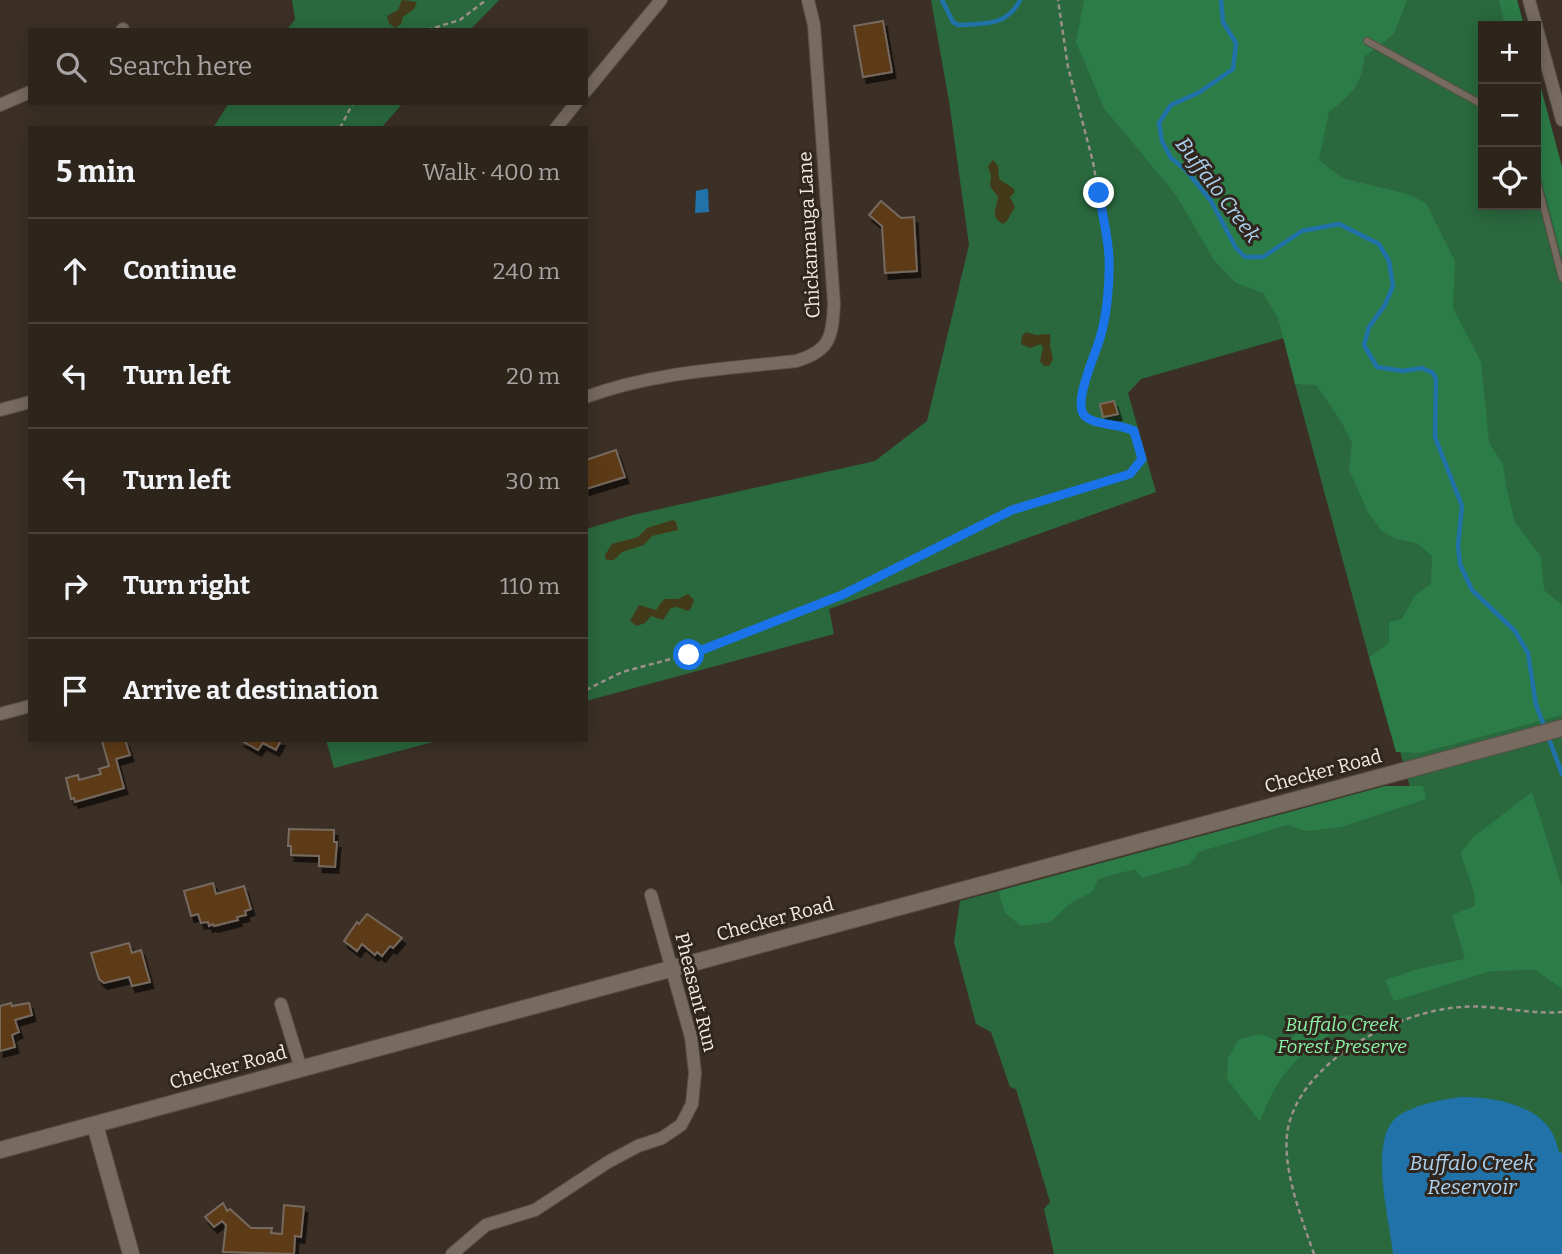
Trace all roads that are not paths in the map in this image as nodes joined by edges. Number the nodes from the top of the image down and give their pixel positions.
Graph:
1 (661, 0) edge
2 (808, 0) edge
3 (1530, 0) edge
4 (1367, 41) dead end
5 (588, 89) edge
6 (28, 93) edge
7 (1478, 102) edge
8 (0, 105) edge
9 (574, 105) edge
10 (1562, 120) edge
11 (558, 126) edge
12 (1541, 196) edge
13 (1562, 278) edge
14 (588, 396) edge
15 (28, 403) edge
16 (0, 410) edge
17 (28, 707) edge
18 (0, 714) edge
19 (1562, 728) edge
20 (651, 895) dead end
21 (672, 968) junction
22 (281, 1004) dead end
23 (301, 1069) junction
24 (95, 1125) junction
25 (0, 1150) edge
26 (131, 1254) edge
27 (452, 1254) edge

1 - 5 street
2 - 14 street, Chickamauga Lane
3 - 10 street
4 - 7 lane
6 - 8 street
9 - 11 street
12 - 13 lane
15 - 16 street
17 - 18 street
19 - 21 street, Checker Road
20 - 21 street, Pheasant Run
21 - 23 street, Checker Road
21 - 27 street, Pheasant Run
22 - 23 street
23 - 24 street, Checker Road
24 - 25 street, Checker Road
24 - 26 street

